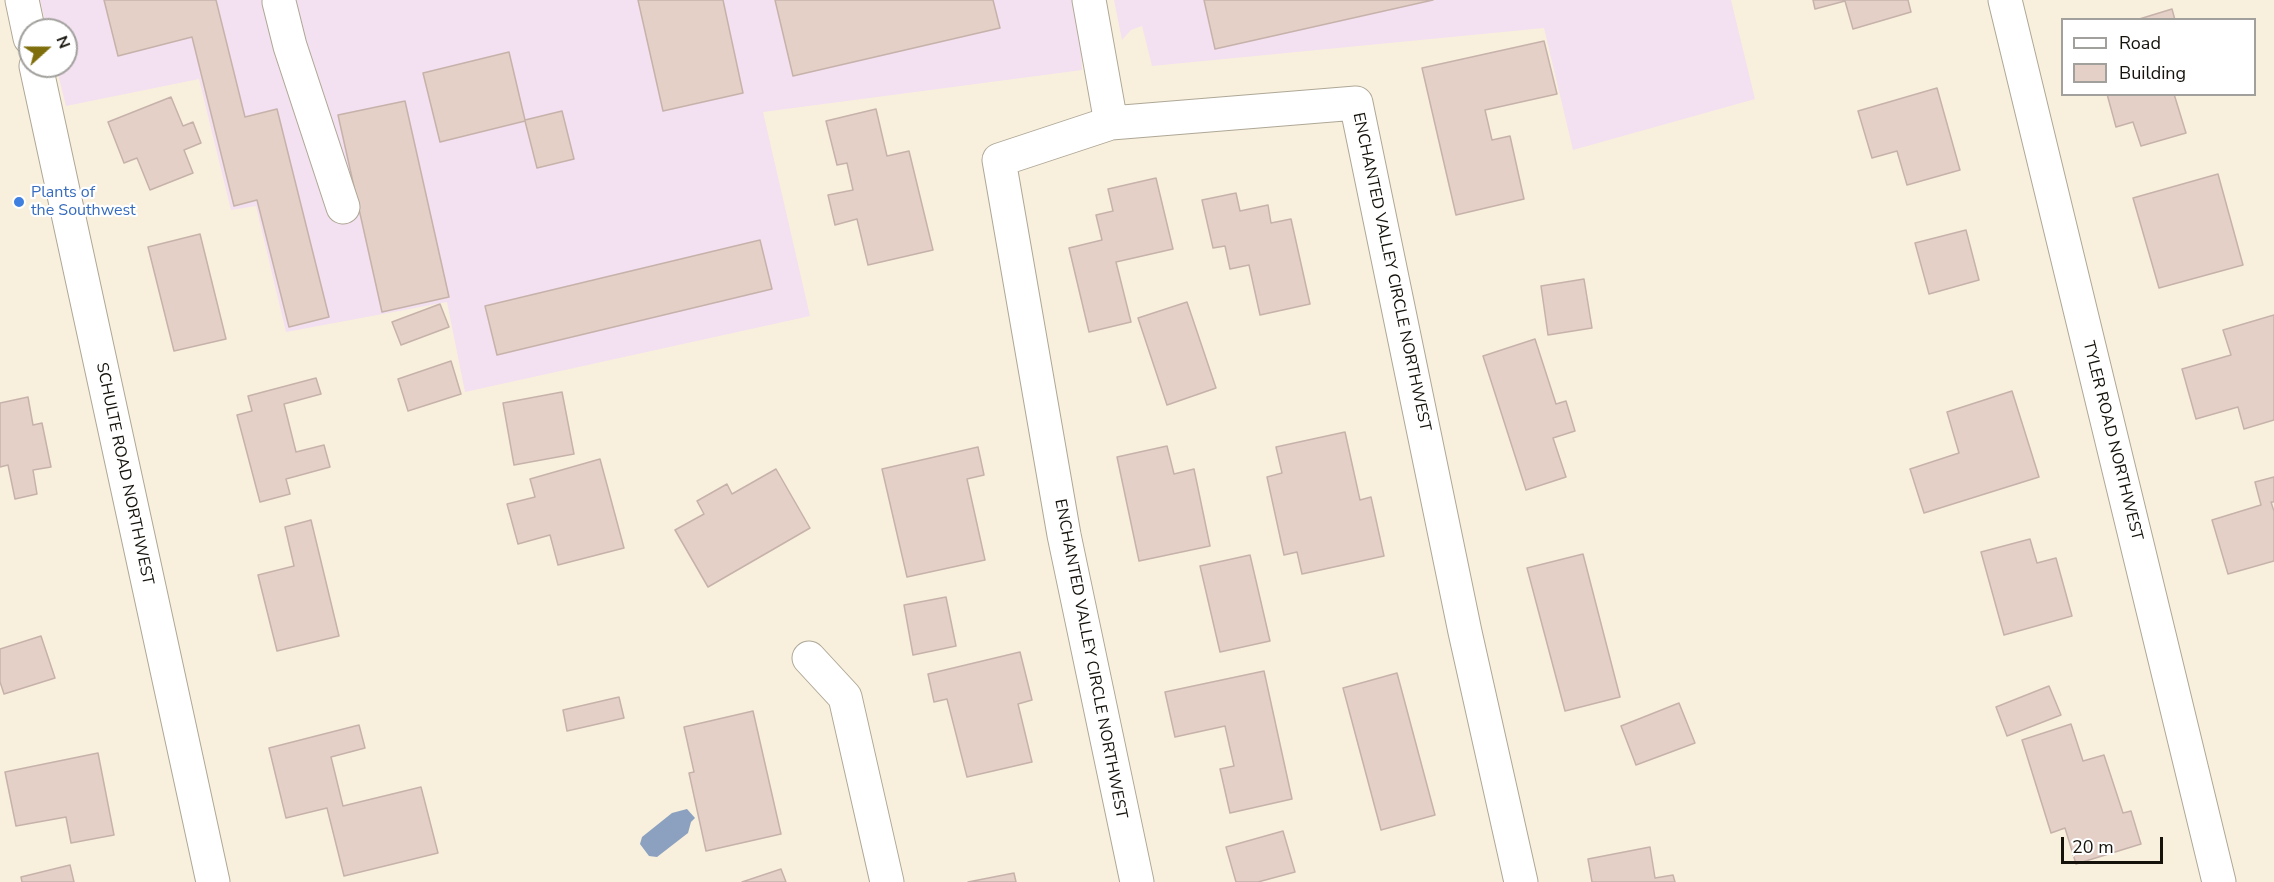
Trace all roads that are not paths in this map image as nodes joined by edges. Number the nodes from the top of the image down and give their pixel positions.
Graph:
1 (22, 0) edge
2 (281, 0) edge
3 (1089, 0) edge
4 (2005, 0) edge
5 (26, 18) edge
6 (39, 78) edge
7 (1112, 123) junction
8 (342, 207) dead end
9 (809, 658) dead end
10 (213, 882) edge
11 (887, 882) edge
12 (1137, 882) edge
13 (1521, 882) edge
14 (2219, 882) edge

1 - 5 street
2 - 8 street
3 - 7 street
4 - 14 street, TYLER ROAD NORTHWEST
6 - 10 street, SCHULTE ROAD NORTHWEST
7 - 12 street, ENCHANTED VALLEY CIRCLE NORTHWEST
7 - 13 street, ENCHANTED VALLEY CIRCLE NORTHWEST
9 - 11 street

